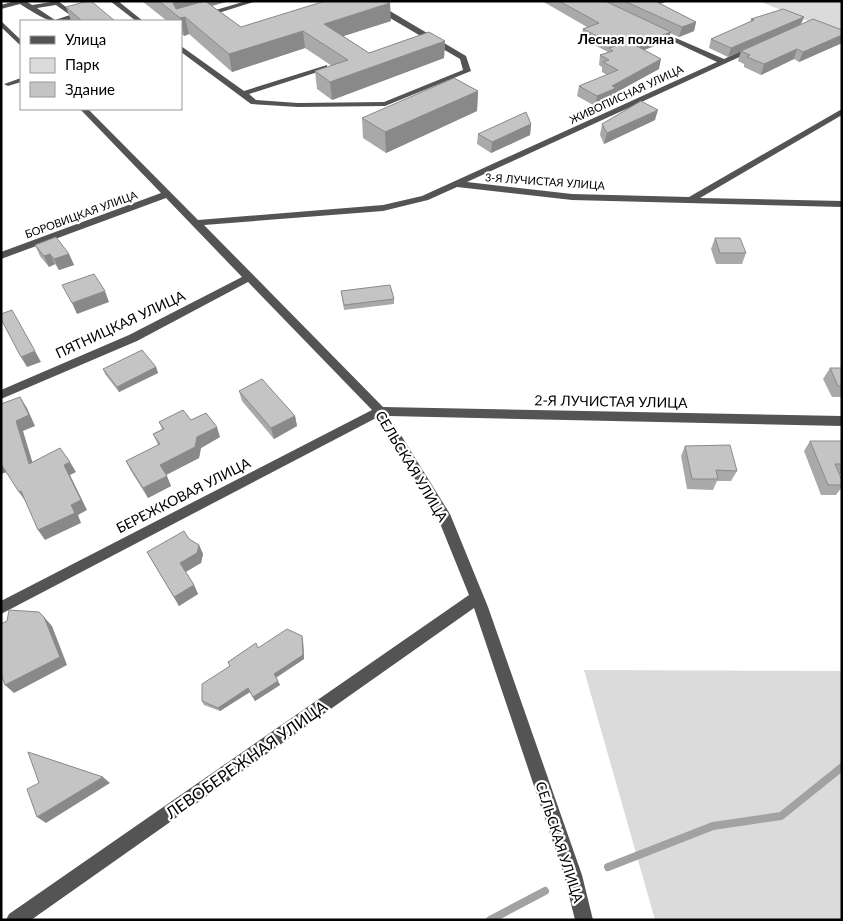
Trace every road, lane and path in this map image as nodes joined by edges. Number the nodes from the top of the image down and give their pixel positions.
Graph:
1 (23, 1) edge
2 (113, 1) edge
3 (254, 1) edge
4 (364, 1) edge
5 (1, 7) edge
6 (32, 7) junction
7 (51, 20) edge
8 (61, 20) edge
9 (139, 20) edge
10 (182, 23) edge
11 (3, 26) edge
12 (644, 26) edge
13 (20, 31) edge
14 (12, 34) junction
15 (20, 43) edge
16 (759, 46) edge
17 (182, 49) edge
18 (723, 62) junction
19 (324, 67) edge
20 (20, 80) edge
21 (8, 84) dead end
22 (242, 94) junction
23 (85, 110) edge
24 (842, 110) edge
25 (457, 184) junction
26 (168, 194) junction
27 (692, 198) junction
28 (842, 204) edge
29 (197, 223) junction
30 (1, 256) edge
31 (250, 278) junction
32 (1, 395) edge
33 (380, 411) junction
34 (842, 421) edge
35 (477, 598) junction
36 (1, 608) edge
37 (15, 920) edge
38 (584, 920) edge

1 - 5 street
1 - 6 street
2 - 9 street
3 - 10 street
4 - 22 street
6 - 7 street
6 - 8 street
11 - 14 street
12 - 18 street
13 - 14 street
14 - 15 street
16 - 18 street, ЖИВОПИСНАЯ УЛИЦА
17 - 22 street
18 - 25 street, ЖИВОПИСНАЯ УЛИЦА
19 - 22 street
20 - 21 street
23 - 26 street, СЕЛЬСКАЯ УЛИЦА
24 - 27 street
25 - 27 street, 3-Я ЛУЧИСТАЯ УЛИЦА
25 - 29 street, ЖИВОПИСНАЯ УЛИЦА
26 - 29 street, СЕЛЬСКАЯ УЛИЦА
26 - 30 street, БОРОВИЦКАЯ УЛИЦА
27 - 28 street, 3-Я ЛУЧИСТАЯ УЛИЦА
29 - 31 street, СЕЛЬСКАЯ УЛИЦА
31 - 32 street, ПЯТНИЦКАЯ УЛИЦА
31 - 33 street, СЕЛЬСКАЯ УЛИЦА
33 - 34 street, 2-Я ЛУЧИСТАЯ УЛИЦА
33 - 35 street, СЕЛЬСКАЯ УЛИЦА
33 - 36 street, БЕРЕЖКОВАЯ УЛИЦА
35 - 37 street, ЛЕВОБЕРЕЖНАЯ УЛИЦА
35 - 38 street, СЕЛЬСКАЯ УЛИЦА

